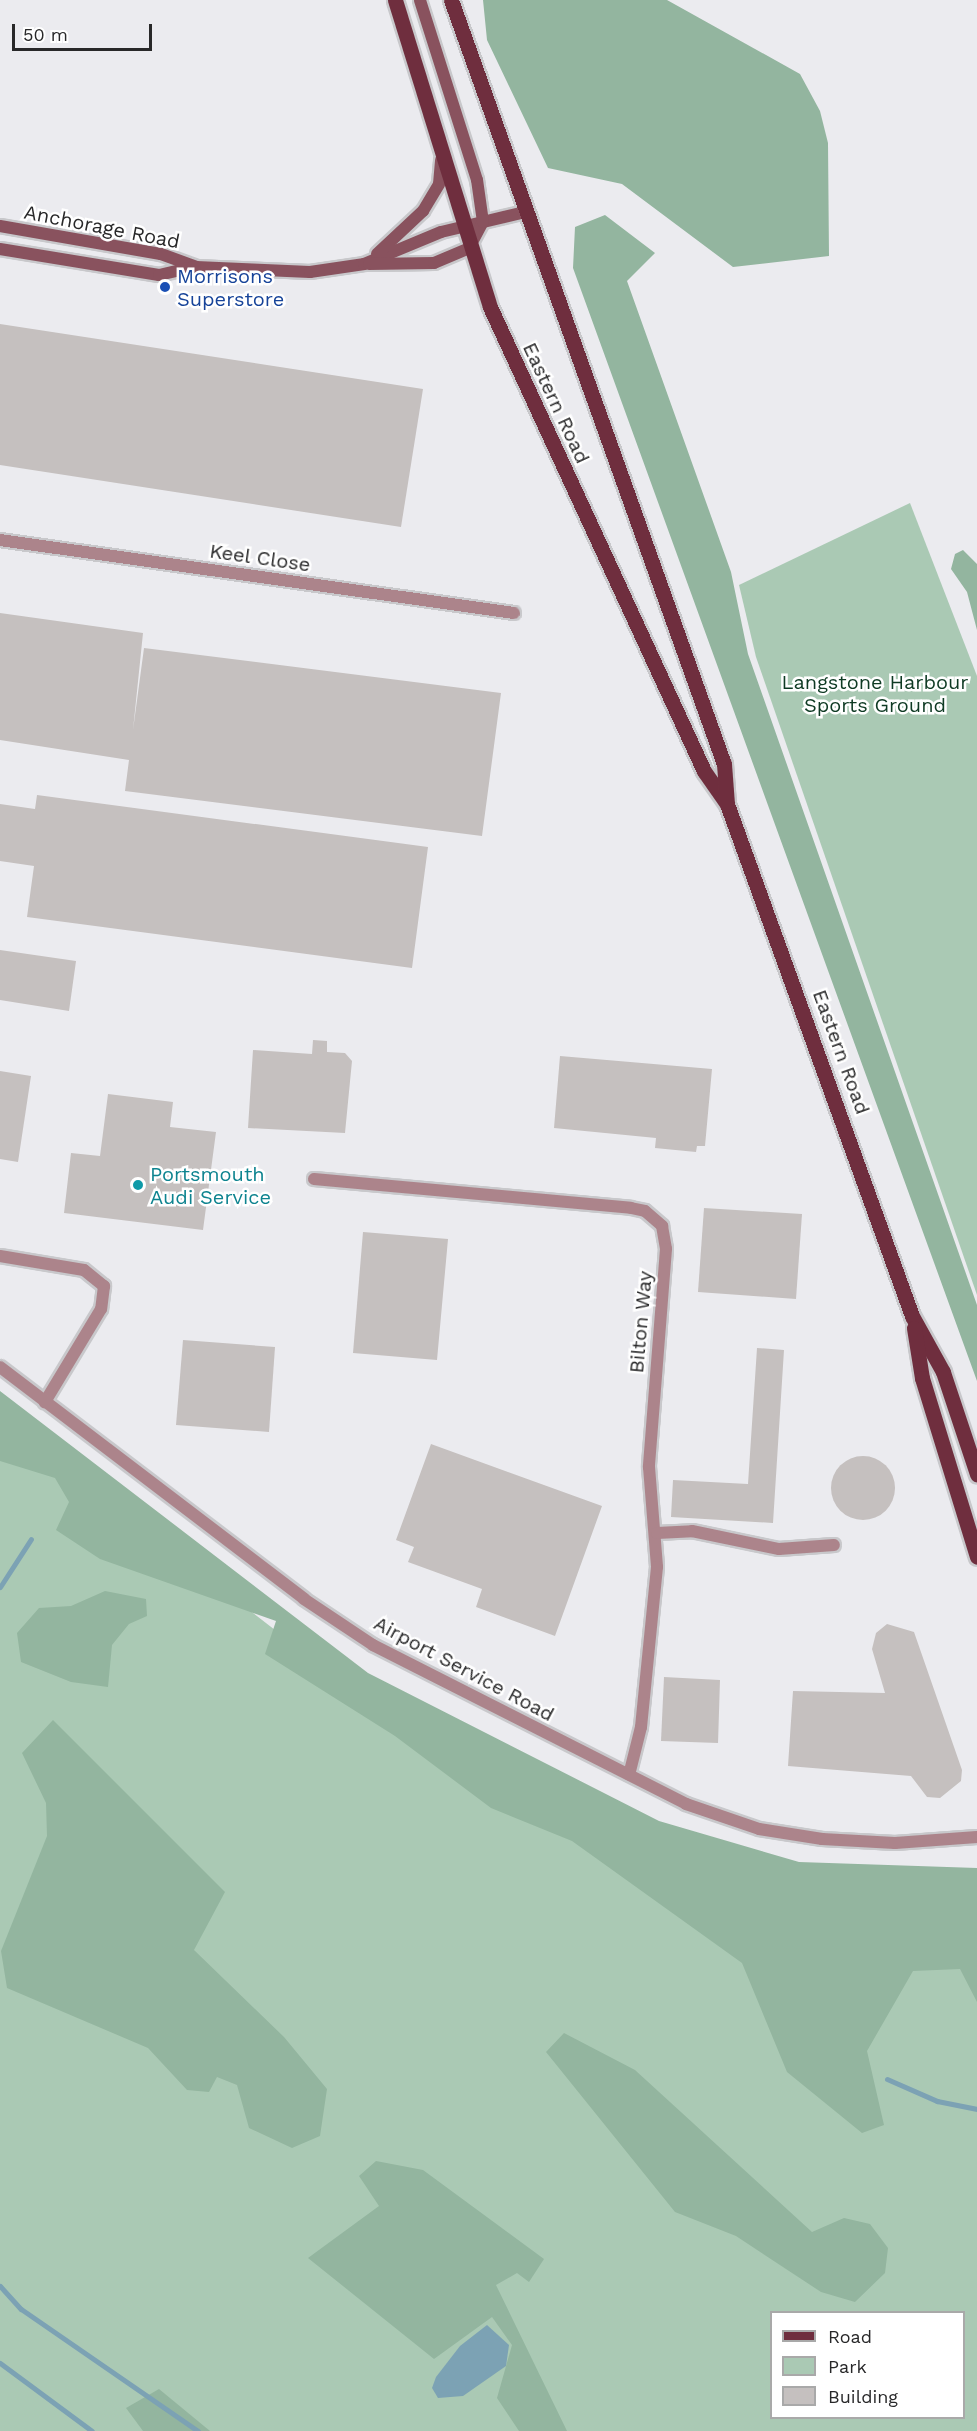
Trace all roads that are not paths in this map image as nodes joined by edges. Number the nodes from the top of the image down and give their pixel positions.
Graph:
1 (395, 0) edge
2 (420, 0) edge
3 (451, 0) edge
4 (441, 160) junction
5 (525, 212) junction
6 (483, 222) junction
7 (0, 226) edge
8 (462, 227) junction
9 (469, 248) junction
10 (0, 249) edge
11 (364, 264) junction
12 (196, 267) junction
13 (0, 540) edge
14 (514, 613) dead end
15 (727, 804) junction
16 (314, 1179) dead end
17 (0, 1256) edge
18 (912, 1316) junction
19 (0, 1367) edge
20 (45, 1402) junction
21 (977, 1474) edge
22 (657, 1533) junction
23 (834, 1545) dead end
24 (977, 1557) edge
25 (628, 1775) junction
26 (977, 1837) edge

1 - 4 main road, Eastern Road
2 - 6 street
3 - 5 main road, Eastern Road
4 - 8 main road, Eastern Road
4 - 11 street
5 - 6 street
5 - 15 main road, Eastern Road
6 - 8 street
6 - 9 street
7 - 12 street, Anchorage Road
8 - 9 main road, Eastern Road
8 - 11 street
9 - 11 street
9 - 15 main road, Eastern Road
10 - 12 street, Anchorage Road
11 - 12 street, Anchorage Road
13 - 14 street, Keel Close
15 - 18 main road, Eastern Road
16 - 22 street, Bilton Way
17 - 20 street
18 - 21 main road, Eastern Road
18 - 24 main road, Eastern Road
19 - 20 street, Airport Service Road
20 - 25 street, Airport Service Road
22 - 23 street
22 - 25 street, Bilton Way
25 - 26 street, Airport Service Road

